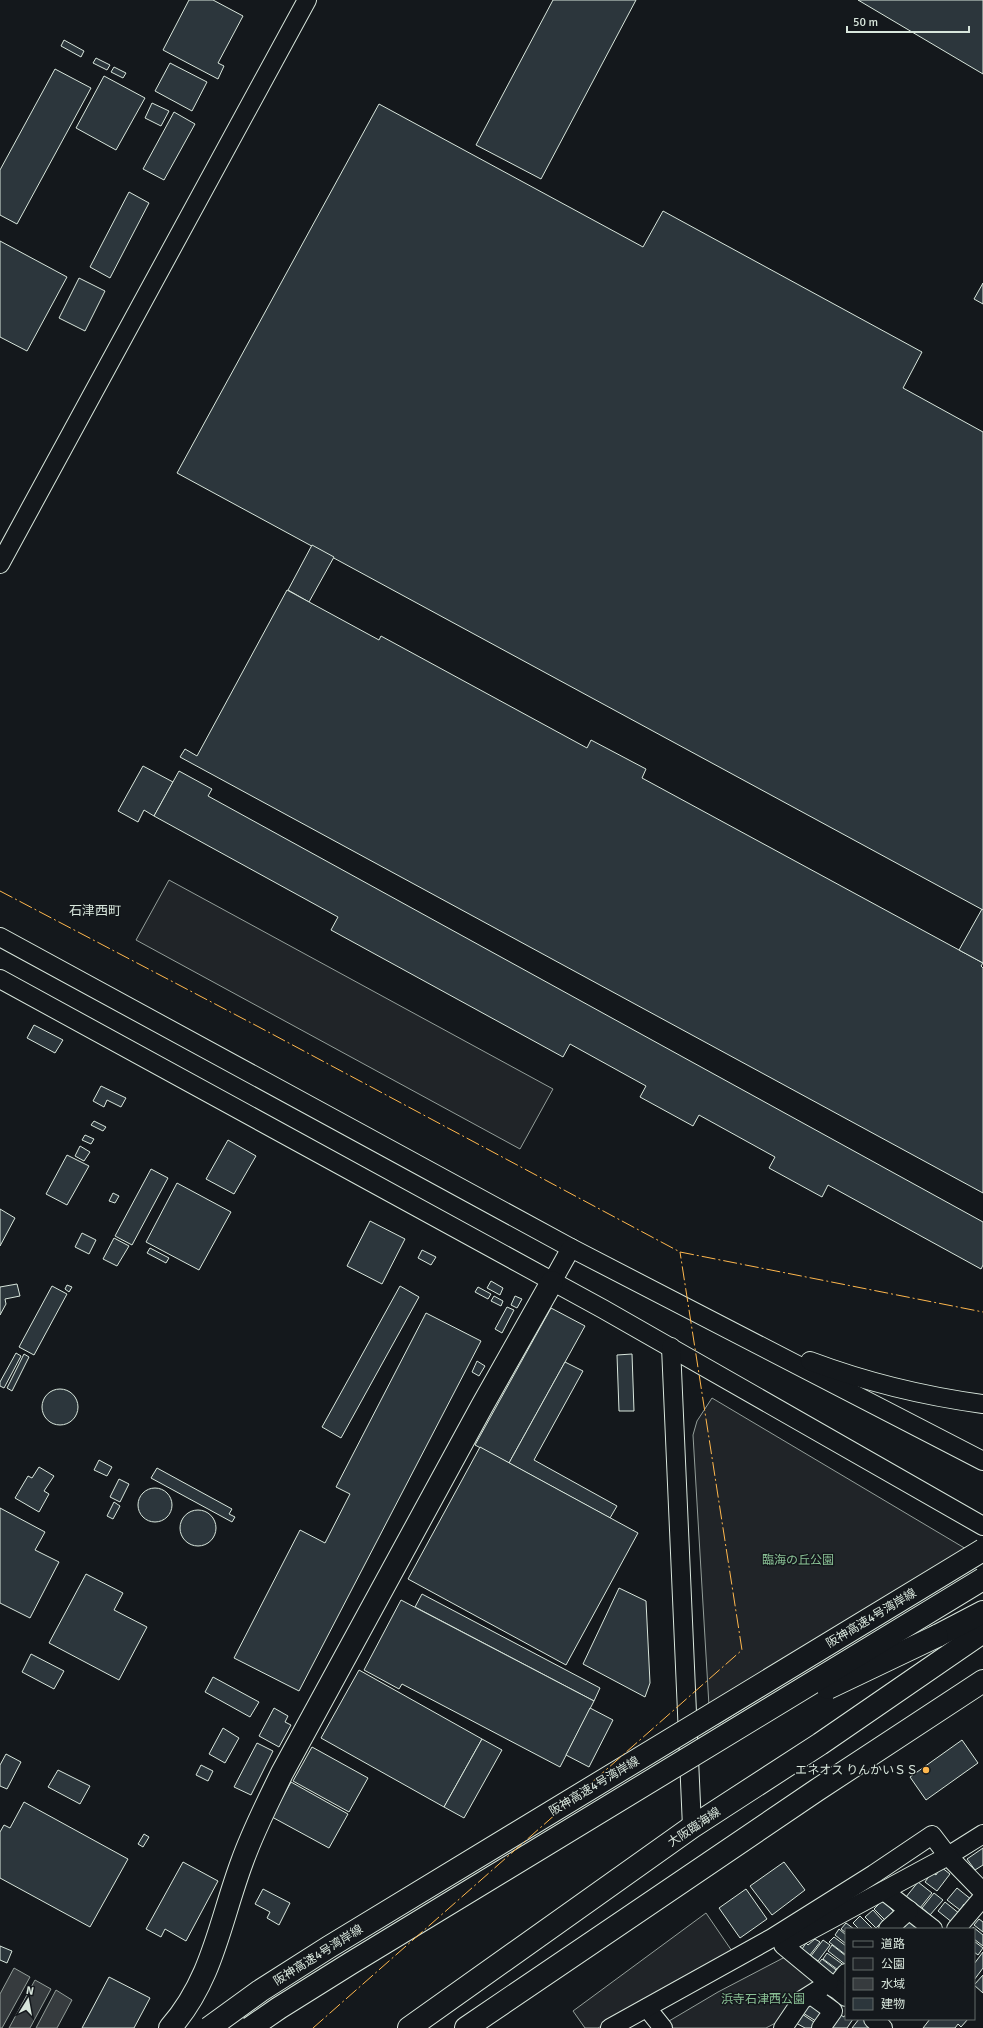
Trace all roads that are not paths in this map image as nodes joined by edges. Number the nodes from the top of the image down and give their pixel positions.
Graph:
1 (306, 0) edge
2 (0, 564) edge
3 (0, 937) edge
4 (0, 979) edge
5 (571, 1248) junction
6 (552, 1282) junction
7 (712, 1322) junction
8 (671, 1347) junction
9 (983, 1404) edge
10 (983, 1461) edge
11 (983, 1526) edge
12 (983, 1550) edge
13 (983, 1578) edge
14 (983, 1612) edge
15 (983, 1632) edge
16 (983, 1681) edge
17 (692, 1827) junction
18 (983, 1834) edge
19 (948, 1856) junction
20 (497, 1875) junction
21 (884, 1890) junction
22 (983, 1892) edge
23 (983, 1897) edge
24 (909, 1910) junction
25 (889, 1928) edge
26 (932, 1928) edge
27 (957, 1928) edge
28 (845, 1976) edge
29 (836, 1989) edge
30 (811, 1995) junction
31 (647, 2008) junction
32 (873, 2020) edge
33 (170, 2028) edge
34 (209, 2028) edge
35 (250, 2028) edge
36 (409, 2028) edge
37 (466, 2028) edge
38 (610, 2028) edge
39 (663, 2028) edge
40 (783, 2028) edge
41 (821, 2028) edge
42 (884, 2028) edge

1 - 2 street
3 - 5 street
4 - 6 street
5 - 6 street
5 - 7 street
6 - 8 street
6 - 33 main road
7 - 9 street
7 - 10 street
8 - 11 street
8 - 17 street
12 - 34 main road, 阪神高速4号湾岸線, bridge
13 - 20 main road, 阪神高速4号湾岸線, bridge
14 - 20 main road, bridge
15 - 17 main road, 大阪臨海線
16 - 37 main road
17 - 36 main road, 大阪臨海線
18 - 19 street
19 - 21 street
19 - 22 street
19 - 31 street
20 - 35 main road, 阪神高速4号湾岸線, bridge
21 - 24 street
21 - 29 street
23 - 27 street
24 - 25 street
24 - 26 street
28 - 29 street
29 - 30 street
30 - 40 street
30 - 41 street
31 - 38 street
31 - 39 street
32 - 42 street

